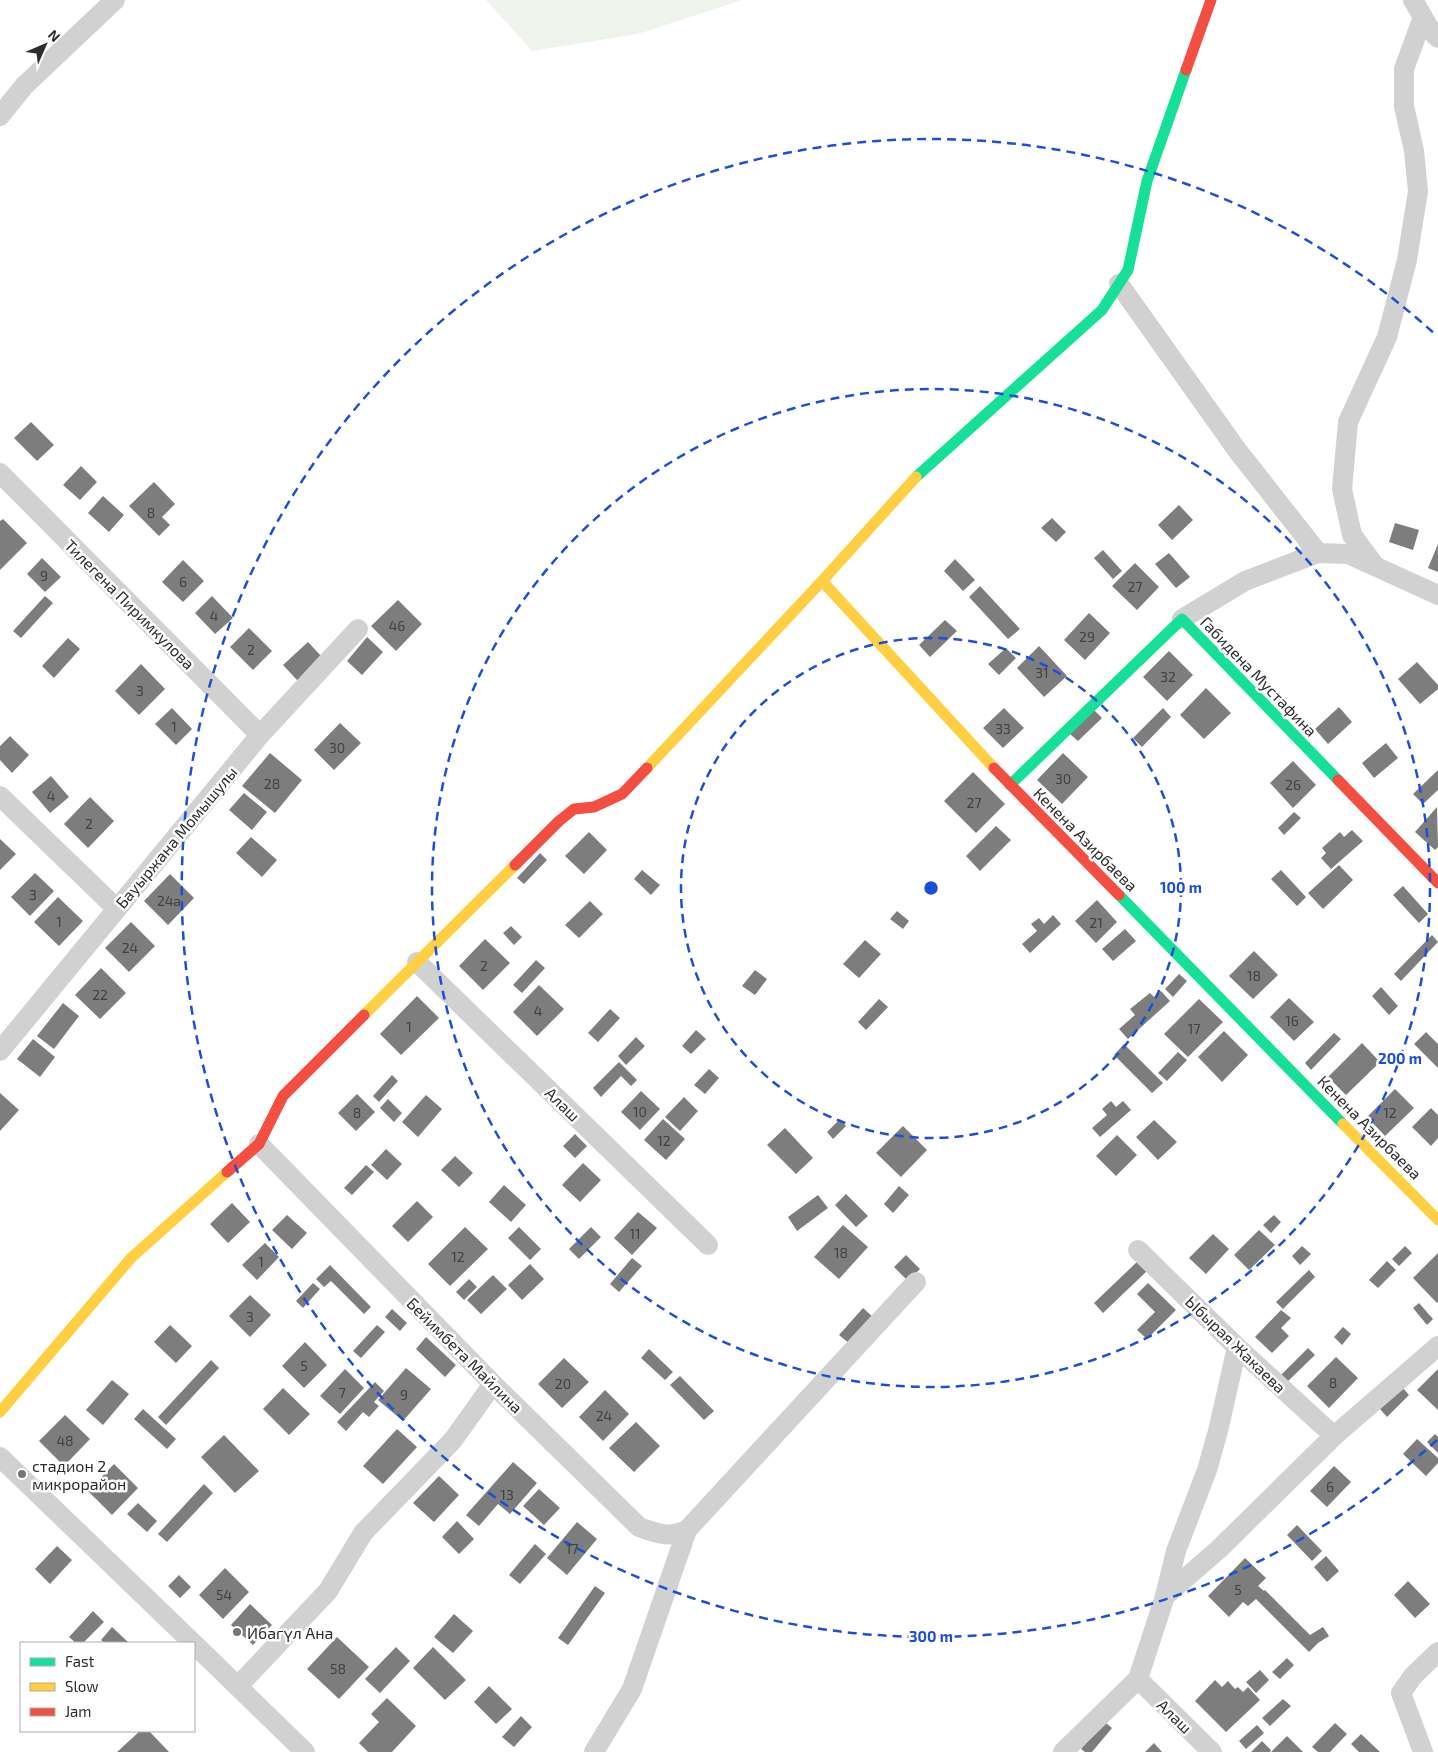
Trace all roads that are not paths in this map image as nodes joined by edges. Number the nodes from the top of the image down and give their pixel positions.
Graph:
1 (115, 0) edge
2 (1211, 0) edge
3 (1418, 8) edge
4 (1438, 38) edge
5 (0, 116) edge
6 (1119, 284) junction
7 (0, 473) edge
8 (1318, 553) junction
9 (1375, 566) junction
10 (822, 581) junction
11 (1438, 595) edge
12 (1182, 619) junction
13 (358, 629) dead end
14 (260, 735) junction
15 (1010, 785) junction
16 (0, 796) edge
17 (1438, 883) edge
18 (117, 908) junction
19 (417, 962) junction
20 (0, 1051) edge
21 (259, 1144) junction
22 (1438, 1220) edge
23 (708, 1245) dead end
24 (1138, 1250) dead end
25 (916, 1282) dead end
26 (1438, 1346) edge
27 (1238, 1347) junction
28 (493, 1384) junction
29 (0, 1412) edge
30 (1334, 1436) junction
31 (0, 1457) edge
32 (687, 1530) junction
33 (1165, 1596) junction
34 (193, 1642) edge
35 (195, 1644) edge
36 (1438, 1652) edge
37 (1138, 1679) junction
38 (238, 1686) junction
39 (305, 1752) edge
40 (594, 1752) edge
41 (1062, 1752) edge
42 (1212, 1752) edge
43 (1423, 1752) edge

1 - 5 street
2 - 6 street
3 - 4 street
3 - 9 street
6 - 8 street
6 - 10 street
7 - 14 street, Тилегена Пиримкулова
8 - 9 street
8 - 12 street
9 - 11 street
10 - 15 street, Кенена Азирбаева
10 - 19 street
12 - 15 street, Габидена Мустафина
12 - 17 street, Габидена Мустафина
13 - 14 street, Бауыржана Момышулы
14 - 18 street, Бауыржана Момышулы
15 - 22 street, Кенена Азирбаева
16 - 18 street
18 - 20 street, Бауыржана Момышулы
19 - 21 street
19 - 23 street, Алаш
21 - 28 street, Бейимбета Майлина
21 - 29 street
24 - 27 street, Ыбырая Жакаева
25 - 32 street
26 - 30 street
27 - 30 street, Ыбырая Жакаева
27 - 33 street
28 - 32 street, Бейимбета Майлина
28 - 38 street
30 - 33 street
31 - 34 street
32 - 40 street
33 - 37 street
35 - 38 street
36 - 43 street
37 - 41 street
37 - 42 street, Алаш
38 - 39 street

